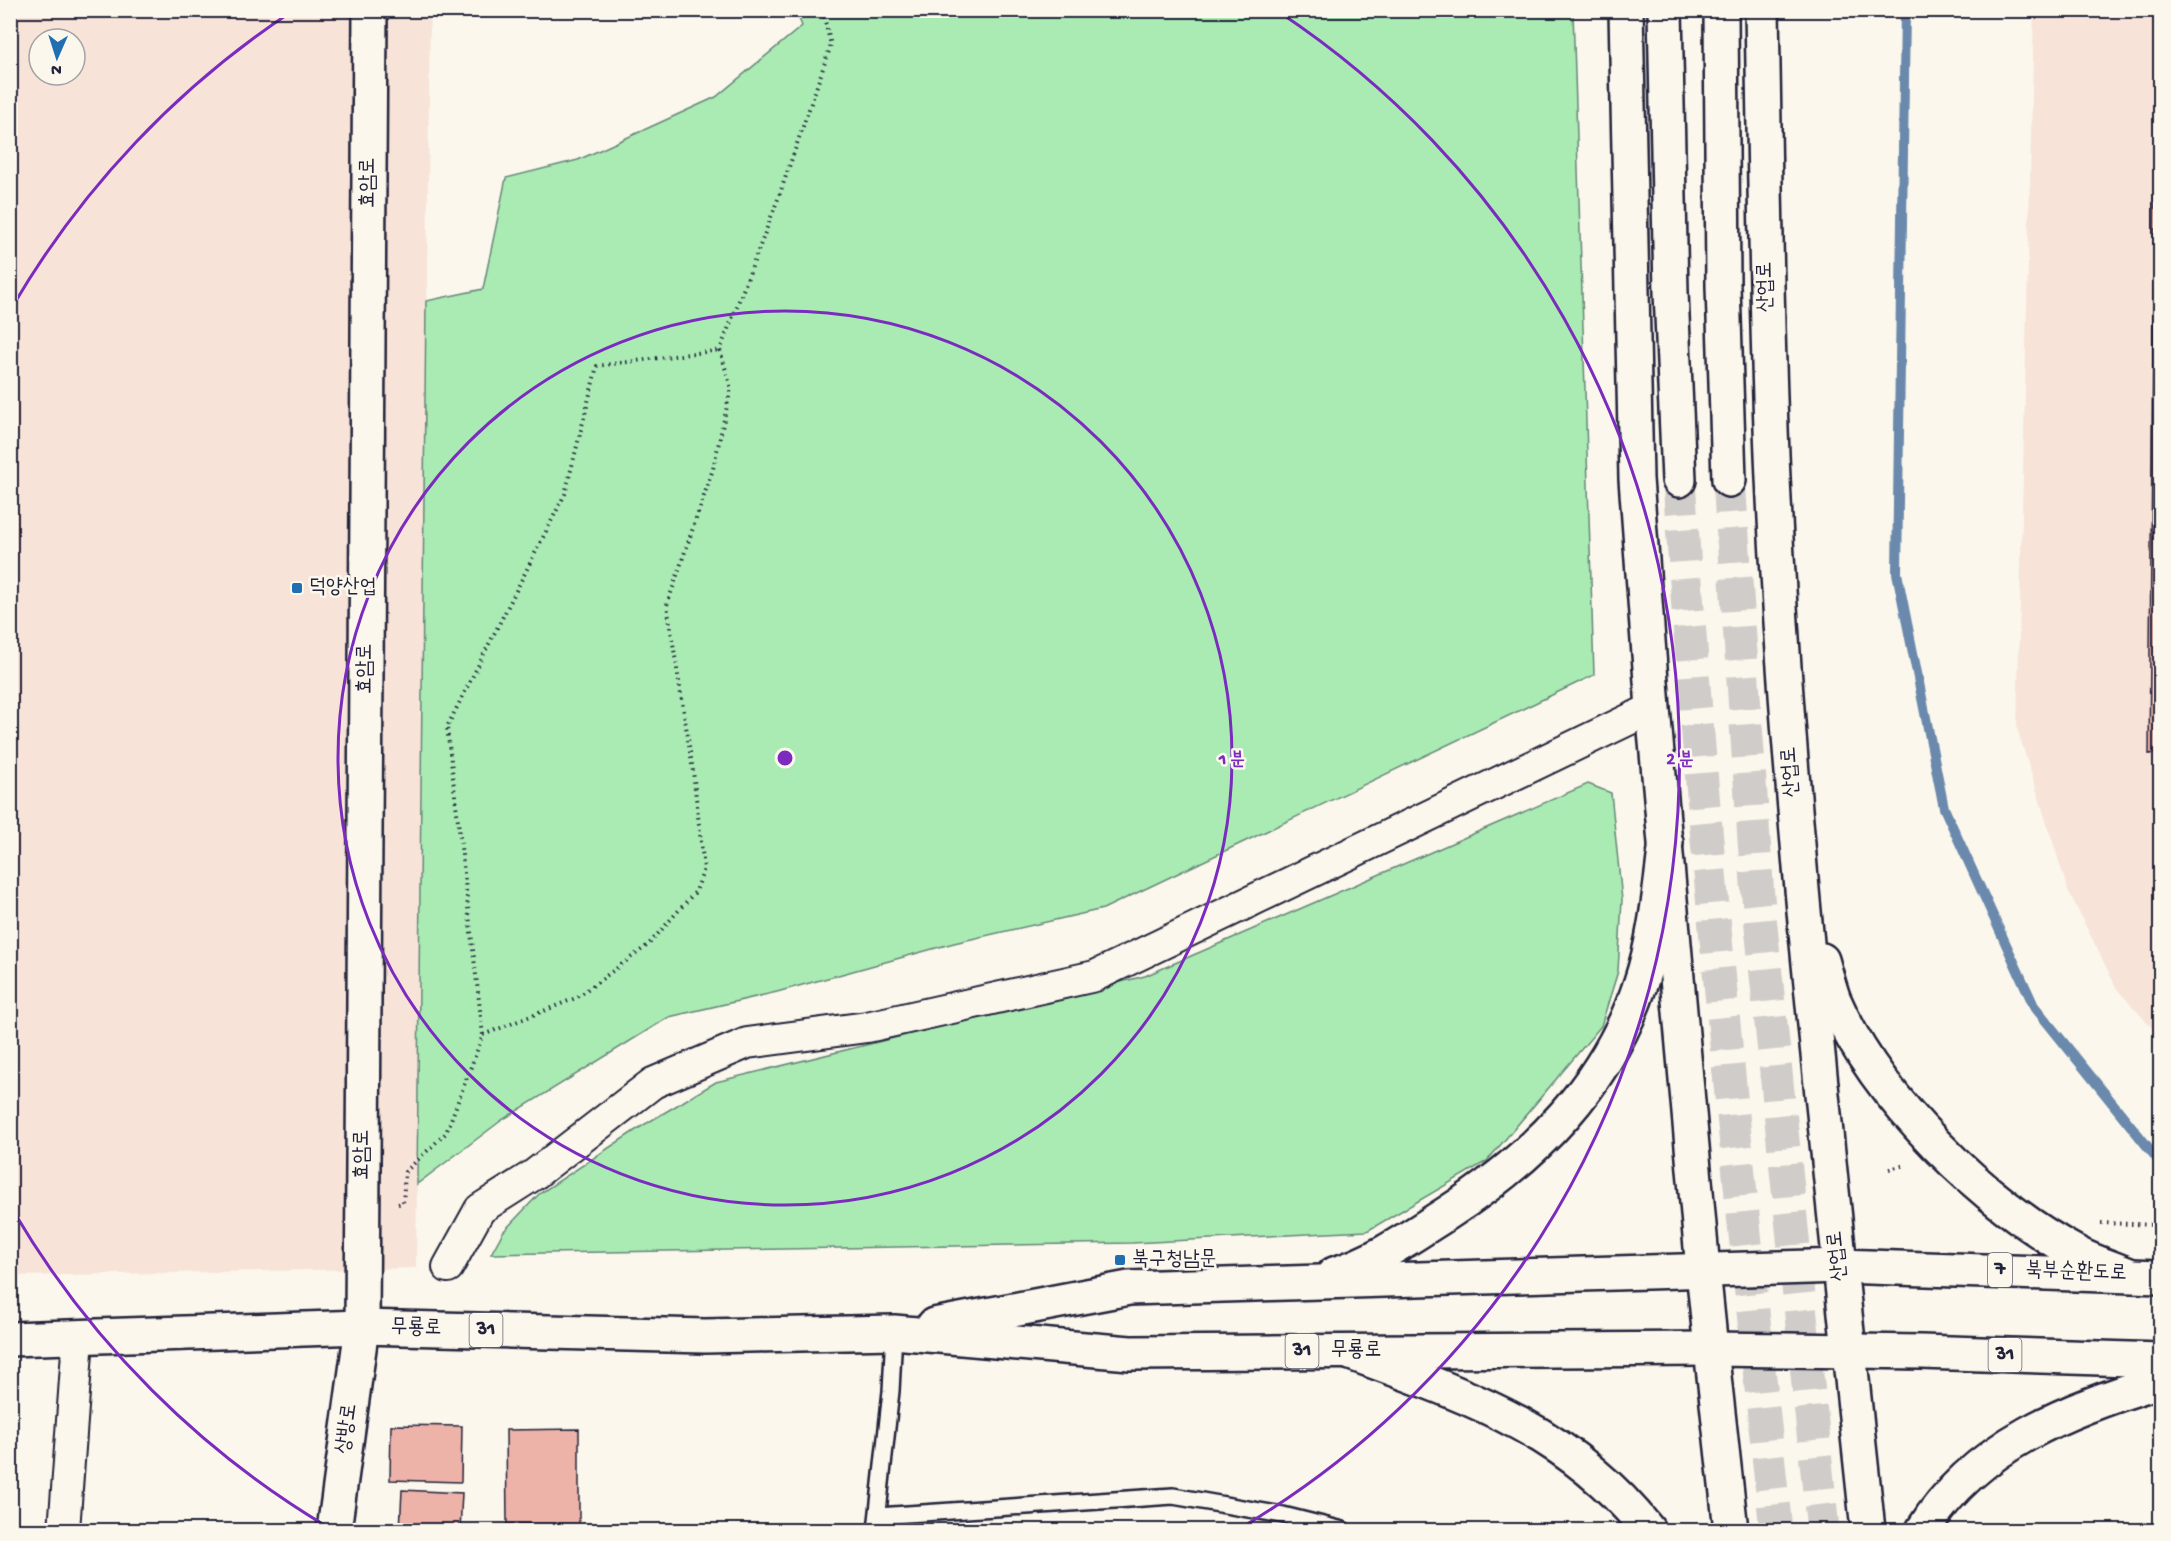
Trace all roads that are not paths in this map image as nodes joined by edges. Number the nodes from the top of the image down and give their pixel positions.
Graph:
1 (370, 10) edge
2 (1626, 10) edge
3 (1665, 10) edge
4 (1720, 10) edge
5 (1762, 10) edge
6 (1679, 480) tunnel mouth
7 (1729, 480) tunnel mouth
8 (1653, 708) junction
9 (1666, 842) junction
10 (1801, 897) junction
11 (1840, 1266) junction
12 (448, 1267) dead end
13 (1703, 1270) junction
14 (2145, 1276) edge
15 (1304, 1282) junction
16 (362, 1327) junction
17 (894, 1332) junction
18 (78, 1338) junction
19 (10, 1339) edge
20 (1711, 1349) junction
21 (1347, 1351) junction
22 (1849, 1351) junction
23 (2160, 1360) edge
24 (2160, 1381) edge
25 (877, 1523) edge
26 (63, 1530) edge
27 (334, 1530) edge
28 (1343, 1530) edge
29 (1648, 1530) edge
30 (1731, 1530) edge
31 (1868, 1530) edge
32 (1923, 1530) edge

1 - 16 main road, 효암로
2 - 8 main road
3 - 6 main road
4 - 7 main road, 산업로
5 - 10 main road, 산업로
8 - 9 main road
8 - 12 street
9 - 13 main road
9 - 15 main road
10 - 11 main road, 산업로
10 - 14 main road
11 - 13 main road, 북부순환도로 / 7
11 - 14 main road, 북부순환도로 / 7
11 - 22 main road, 산업로
13 - 15 main road, 무룡로 / 31
13 - 20 main road
15 - 17 main road, 무룡로 / 31
16 - 17 main road, 무룡로 / 31
16 - 18 main road, 무룡로 / 31
16 - 27 main road, 상방로
17 - 21 main road, 무룡로 / 31
17 - 25 lane
18 - 19 main road, 무룡로 / 31
18 - 26 street
20 - 21 main road, 무룡로 / 31
20 - 22 main road, 31
20 - 30 main road
21 - 29 main road
22 - 23 main road, 31
22 - 31 main road, 산업로
24 - 32 main road
25 - 28 lane

